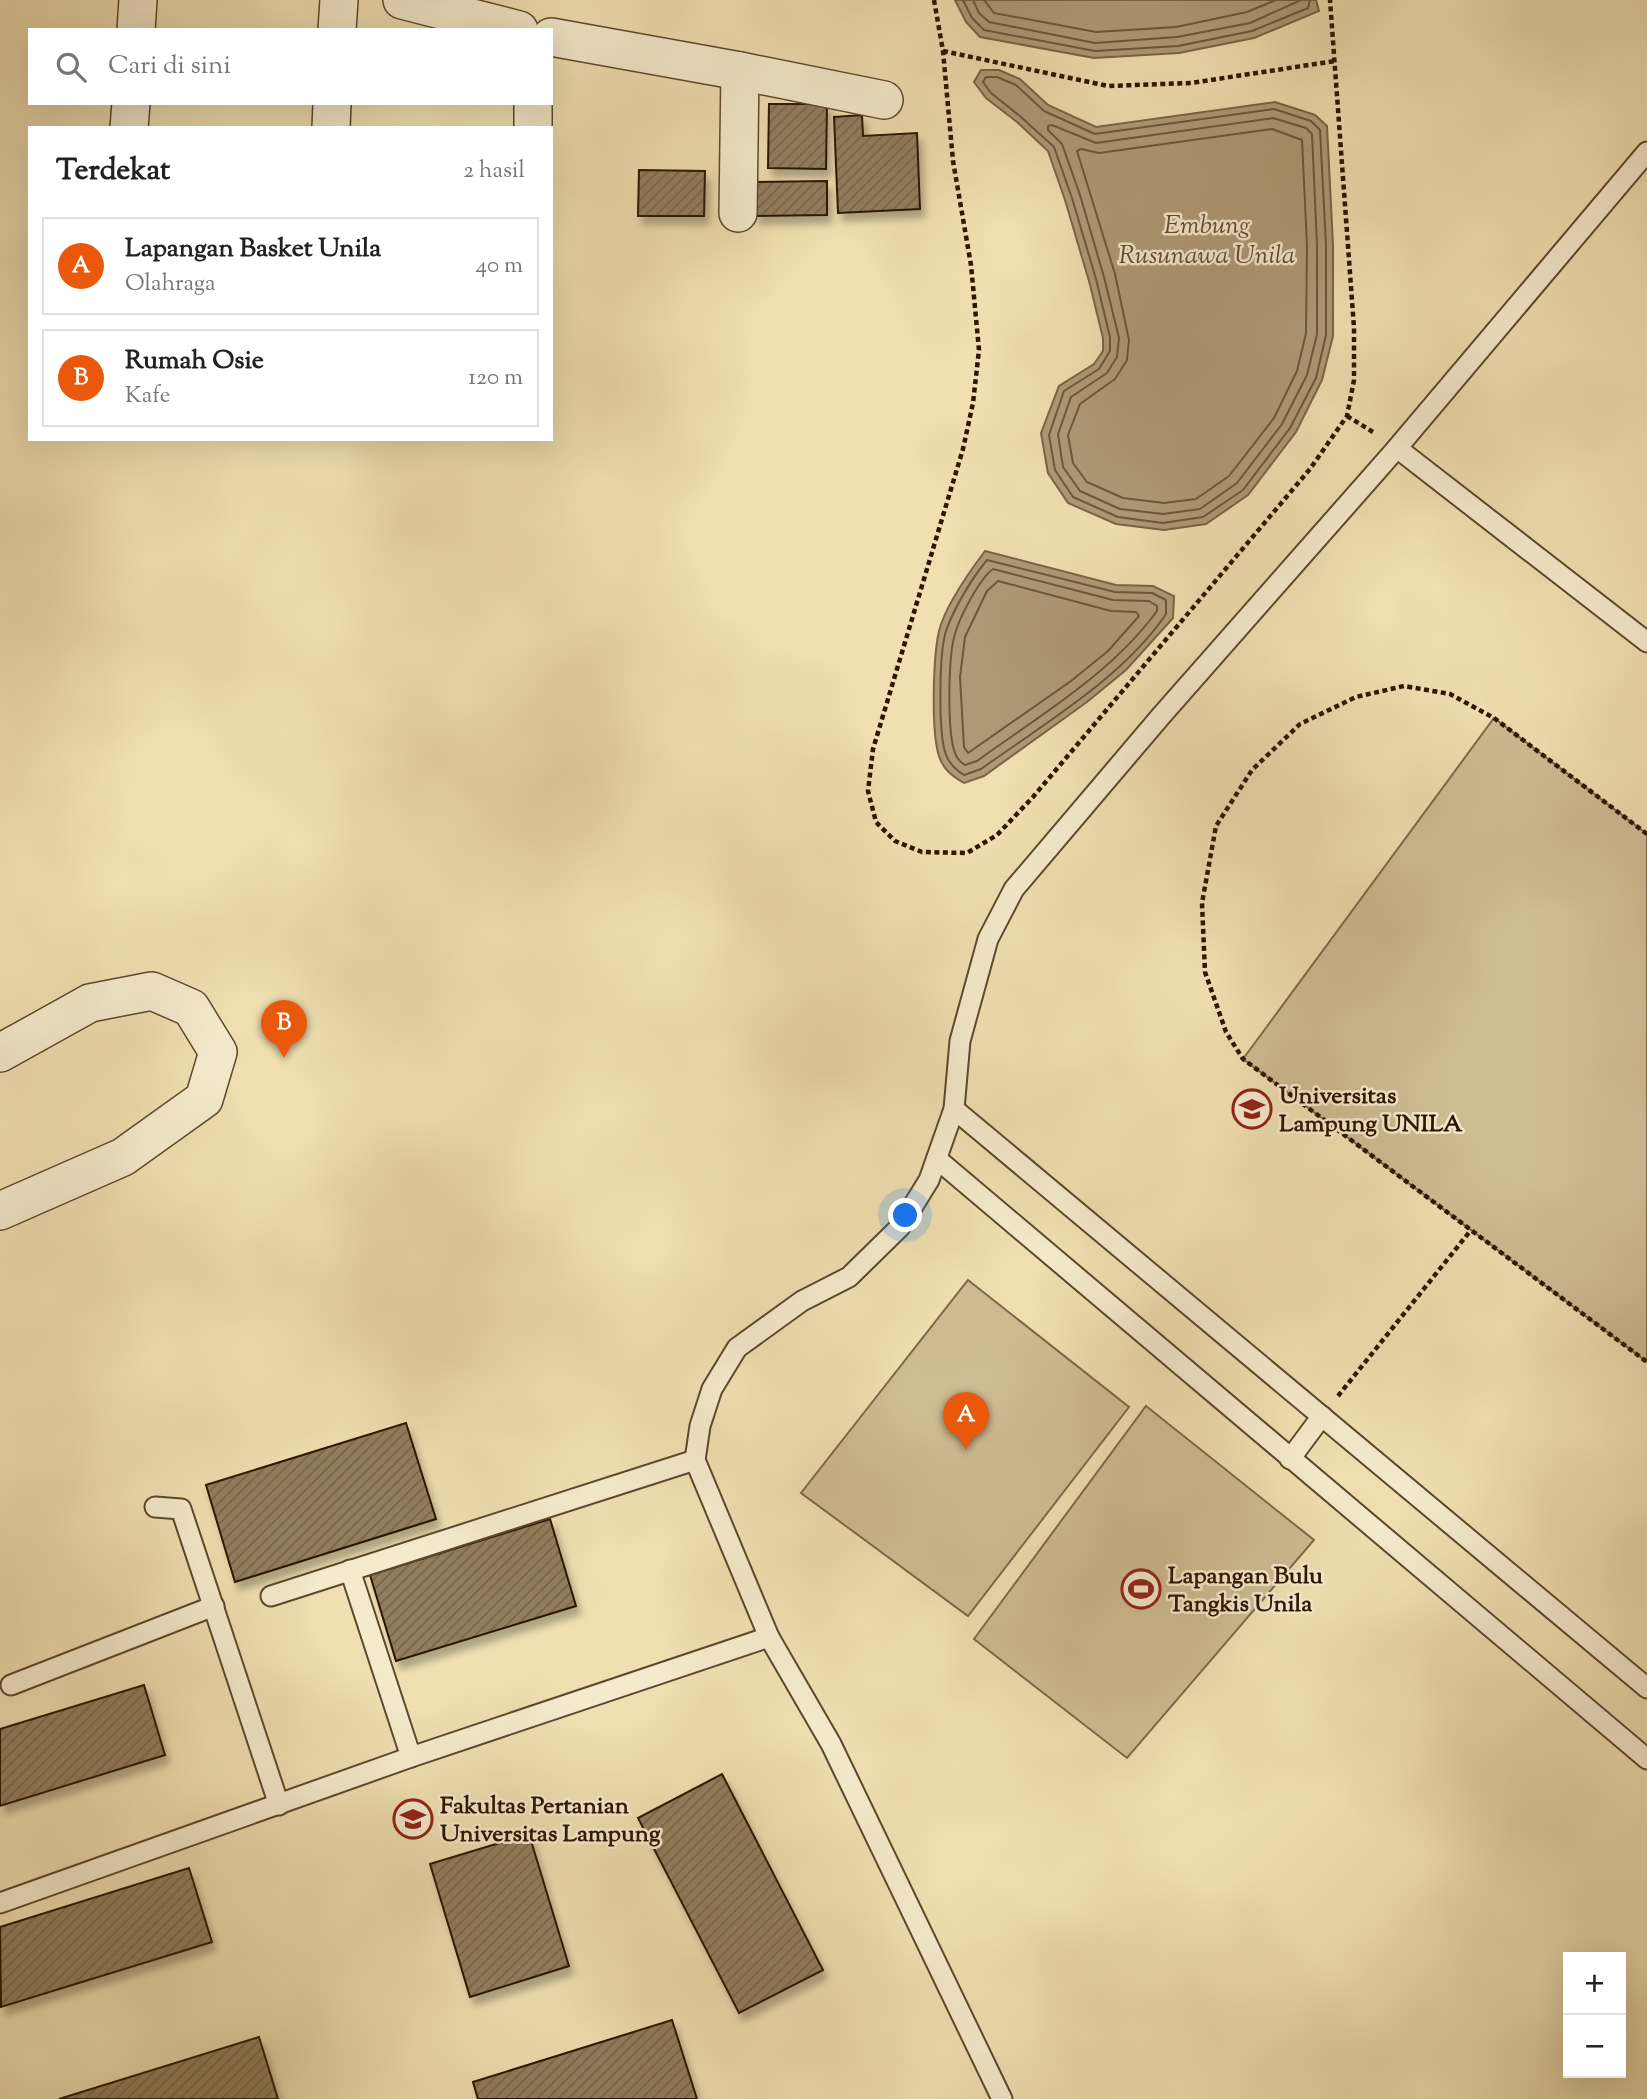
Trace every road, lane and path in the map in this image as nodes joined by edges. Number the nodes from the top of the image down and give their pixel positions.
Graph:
1 (138, 0) edge
2 (339, 0) edge
3 (402, 0) edge
4 (934, 0) edge
5 (1330, 0) edge
6 (136, 28) edge
7 (337, 28) edge
8 (511, 28) edge
9 (553, 37) edge
10 (943, 51) junction
11 (1335, 61) junction
12 (740, 71) junction
13 (884, 100) dead end
14 (131, 105) edge
15 (332, 105) edge
16 (533, 105) edge
17 (129, 126) edge
18 (331, 126) edge
19 (533, 126) edge
20 (1647, 152) edge
21 (738, 213) dead end
22 (1397, 448) junction
23 (1647, 642) edge
24 (1647, 834) edge
25 (0, 1054) edge
26 (954, 1109) junction
27 (937, 1159) junction
28 (0, 1211) edge
29 (1471, 1230) junction
30 (1647, 1362) edge
31 (1322, 1416) junction
32 (1290, 1458) junction
33 (695, 1460) junction
34 (155, 1507) dead end
35 (350, 1570) junction
36 (271, 1596) dead end
37 (214, 1606) junction
38 (769, 1637) junction
39 (12, 1685) dead end
40 (1647, 1688) edge
41 (411, 1757) junction
42 (1647, 1759) edge
43 (279, 1805) junction
44 (0, 1903) edge
45 (1002, 2099) edge

1 - 6 street
2 - 7 street
3 - 8 street
4 - 10 path
5 - 11 path
9 - 12 street
10 - 11 path
10 - 11 path
12 - 13 street
12 - 21 street
14 - 17 street
15 - 18 street
16 - 19 street
20 - 22 lane
22 - 23 lane
22 - 26 lane
24 - 29 path
25 - 28 street
26 - 27 lane
26 - 31 lane
27 - 32 lane
27 - 33 lane
29 - 30 path
29 - 31 path
31 - 32 lane
31 - 40 lane
32 - 42 lane
33 - 35 lane
33 - 38 lane
34 - 37 lane
35 - 36 lane
35 - 41 lane
37 - 39 lane
37 - 43 lane
38 - 41 lane
38 - 45 lane
41 - 43 lane
43 - 44 lane

